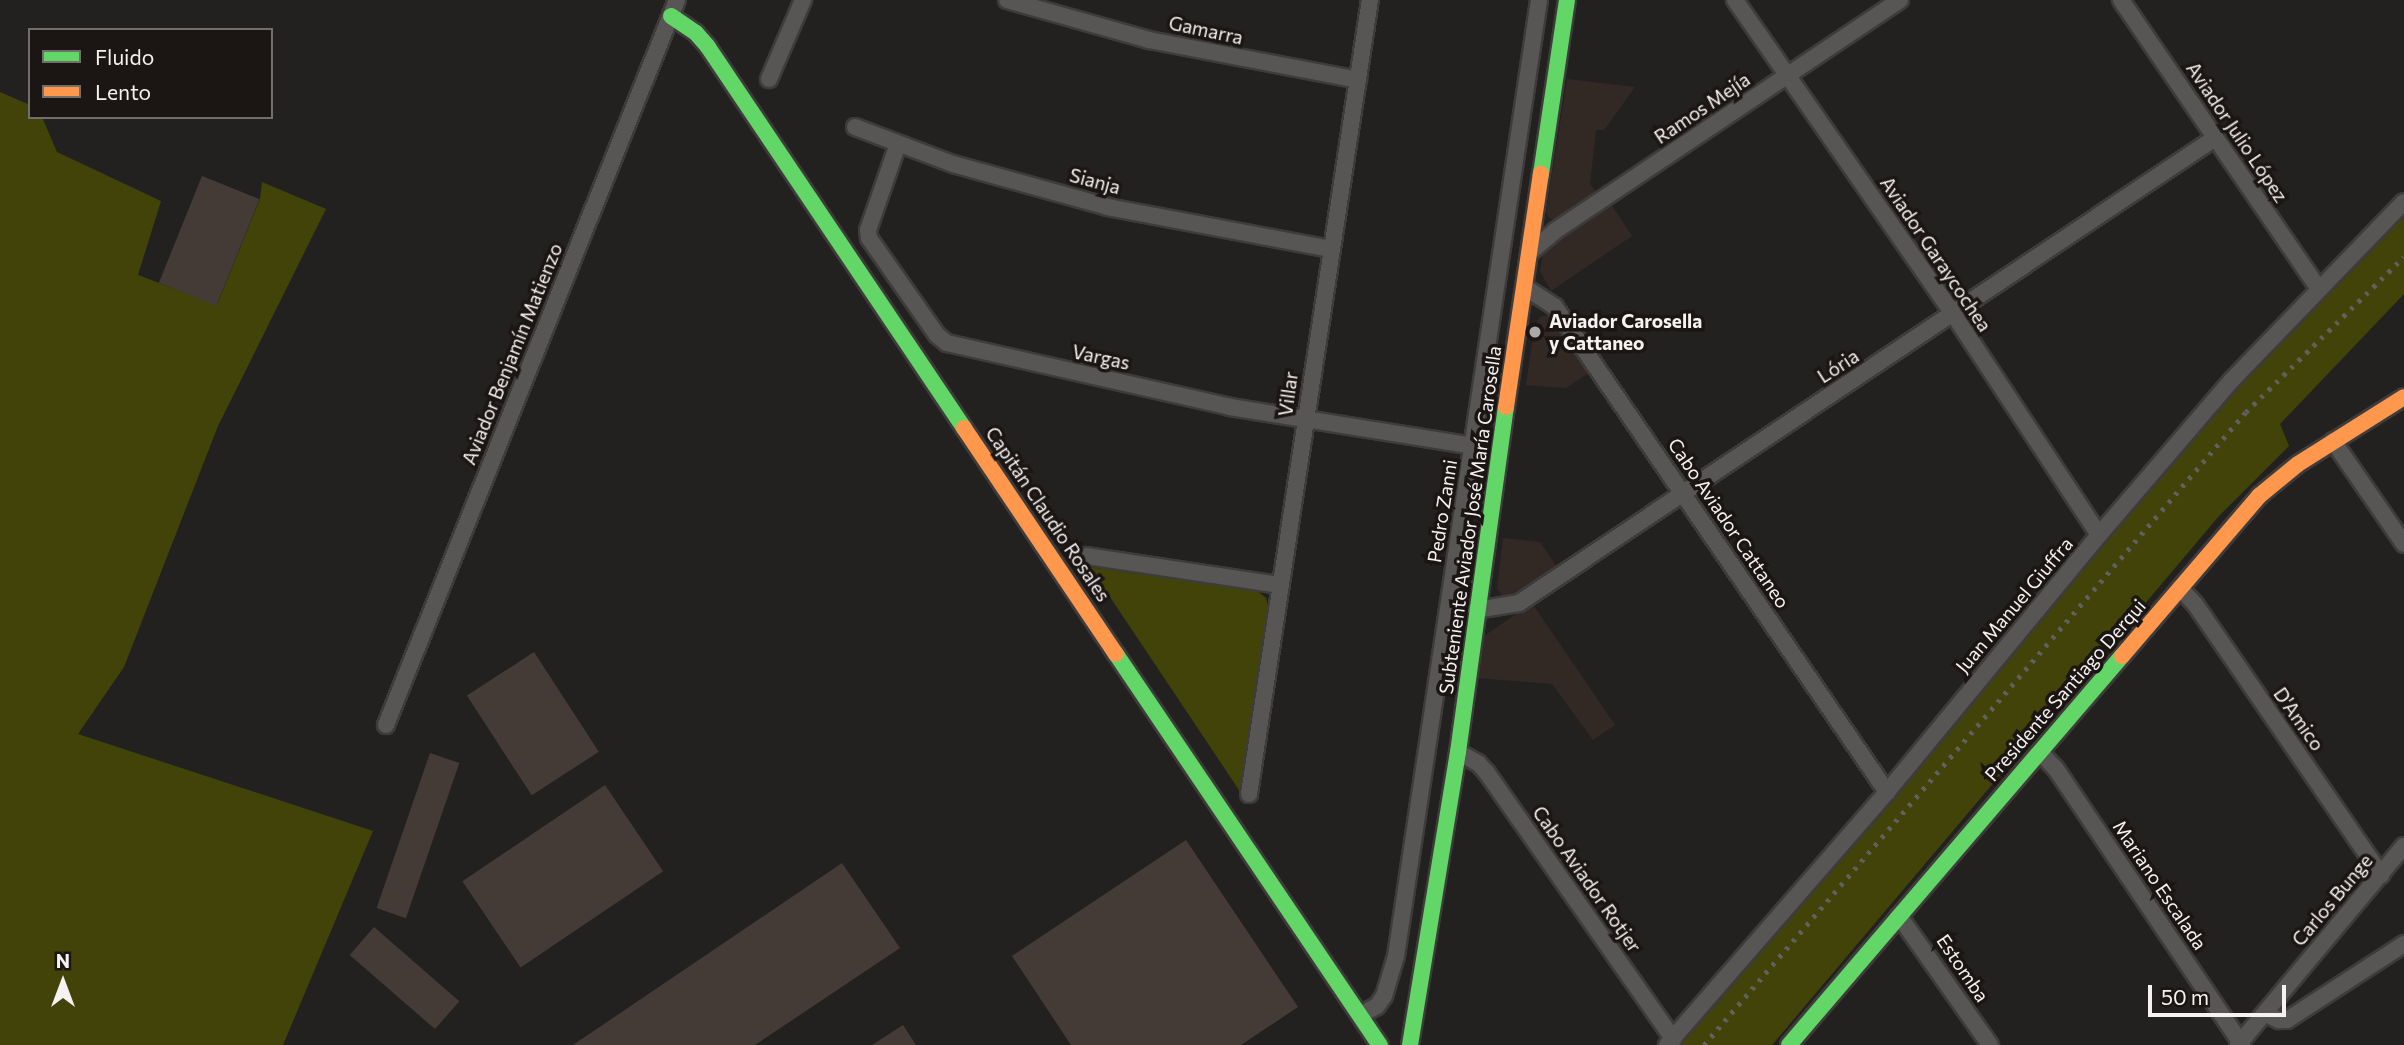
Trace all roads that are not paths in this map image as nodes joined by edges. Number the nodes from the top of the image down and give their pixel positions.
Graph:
1 (677, 0) edge
2 (803, 0) edge
3 (1007, 0) edge
4 (1370, 0) edge
5 (1539, 0) edge
6 (1567, 0) edge
7 (1735, 0) edge
8 (1900, 0) edge
9 (2121, 0) edge
10 (671, 16) junction
11 (1788, 76) junction
12 (769, 79) dead end
13 (1358, 80) junction
14 (855, 127) dead end
15 (2214, 138) junction
16 (898, 144) junction
17 (2404, 202) edge
18 (1330, 249) junction
19 (1529, 253) junction
20 (1526, 288) junction
21 (2318, 288) junction
22 (1954, 315) junction
23 (2404, 397) edge
24 (1305, 421) junction
25 (2333, 441) junction
26 (1473, 446) junction
27 (1684, 494) junction
28 (2099, 535) junction
29 (2404, 544) edge
30 (1087, 556) dead end
31 (1279, 585) junction
32 (2180, 589) junction
33 (1476, 610) junction
34 (386, 725) dead end
35 (1458, 751) junction
36 (2040, 751) junction
37 (1887, 792) junction
38 (1249, 794) dead end
39 (2404, 846) edge
40 (2381, 875) junction
41 (1899, 916) junction
42 (2404, 944) edge
43 (2265, 1013) junction
44 (1360, 1015) junction
45 (1670, 1042) edge
46 (2240, 1044) edge
47 (1380, 1045) edge
48 (1410, 1045) edge
49 (1789, 1045) edge
50 (1990, 1045) edge

1 - 10 street, Aviador Benjamín Matienzo
2 - 12 street
3 - 13 street, Gamarra
4 - 13 street, Villar
5 - 26 street, Pedro Zanni
6 - 19 street, Subteniente Aviador José María Carosella
7 - 11 street, Aviador Garaycochea
8 - 11 street, Ramos Mejía
9 - 15 street, Aviador Julio López
10 - 34 street, Aviador Benjamín Matienzo
10 - 44 street, Capitán Claudio Rosales
11 - 19 street, Ramos Mejía
11 - 22 street, Aviador Garaycochea
13 - 18 street, Villar
14 - 16 street, Sianja
15 - 21 street, Aviador Julio López
15 - 22 street, Lória
16 - 18 street, Sianja
16 - 24 street, Vargas
17 - 21 street, Juan Manuel Giuffra
18 - 24 street, Villar
19 - 20 street, Subteniente Aviador José María Carosella
20 - 27 street, Cabo Aviador Cattaneo
20 - 33 street, Subteniente Aviador José María Carosella
21 - 28 street, Juan Manuel Giuffra
22 - 27 street, Lória
22 - 28 street, Aviador Garaycochea
23 - 25 street, Presidente Santiago Derqui
24 - 26 street, Vargas
24 - 31 street, Villar
25 - 29 street
25 - 32 street, Presidente Santiago Derqui
26 - 44 street, Pedro Zanni
27 - 33 street, Lória
27 - 37 street, Cabo Aviador Cattaneo
28 - 37 street, Juan Manuel Giuffra
30 - 31 street
31 - 38 street, Villar
32 - 36 street, Presidente Santiago Derqui
32 - 40 street, D'Amico
33 - 35 street, Subteniente Aviador José María Carosella
35 - 45 street, Cabo Aviador Rotjer
35 - 48 street, Subteniente Aviador José María Carosella
36 - 41 street, Presidente Santiago Derqui
36 - 46 street, Mariano Escalada
37 - 45 street, Juan Manuel Giuffra
39 - 40 street, Carlos Bunge
40 - 43 street, Carlos Bunge
41 - 49 street, Presidente Santiago Derqui
41 - 50 street, Estomba
42 - 43 street
43 - 46 street, Carlos Bunge
44 - 47 street, Capitán Claudio Rosales

